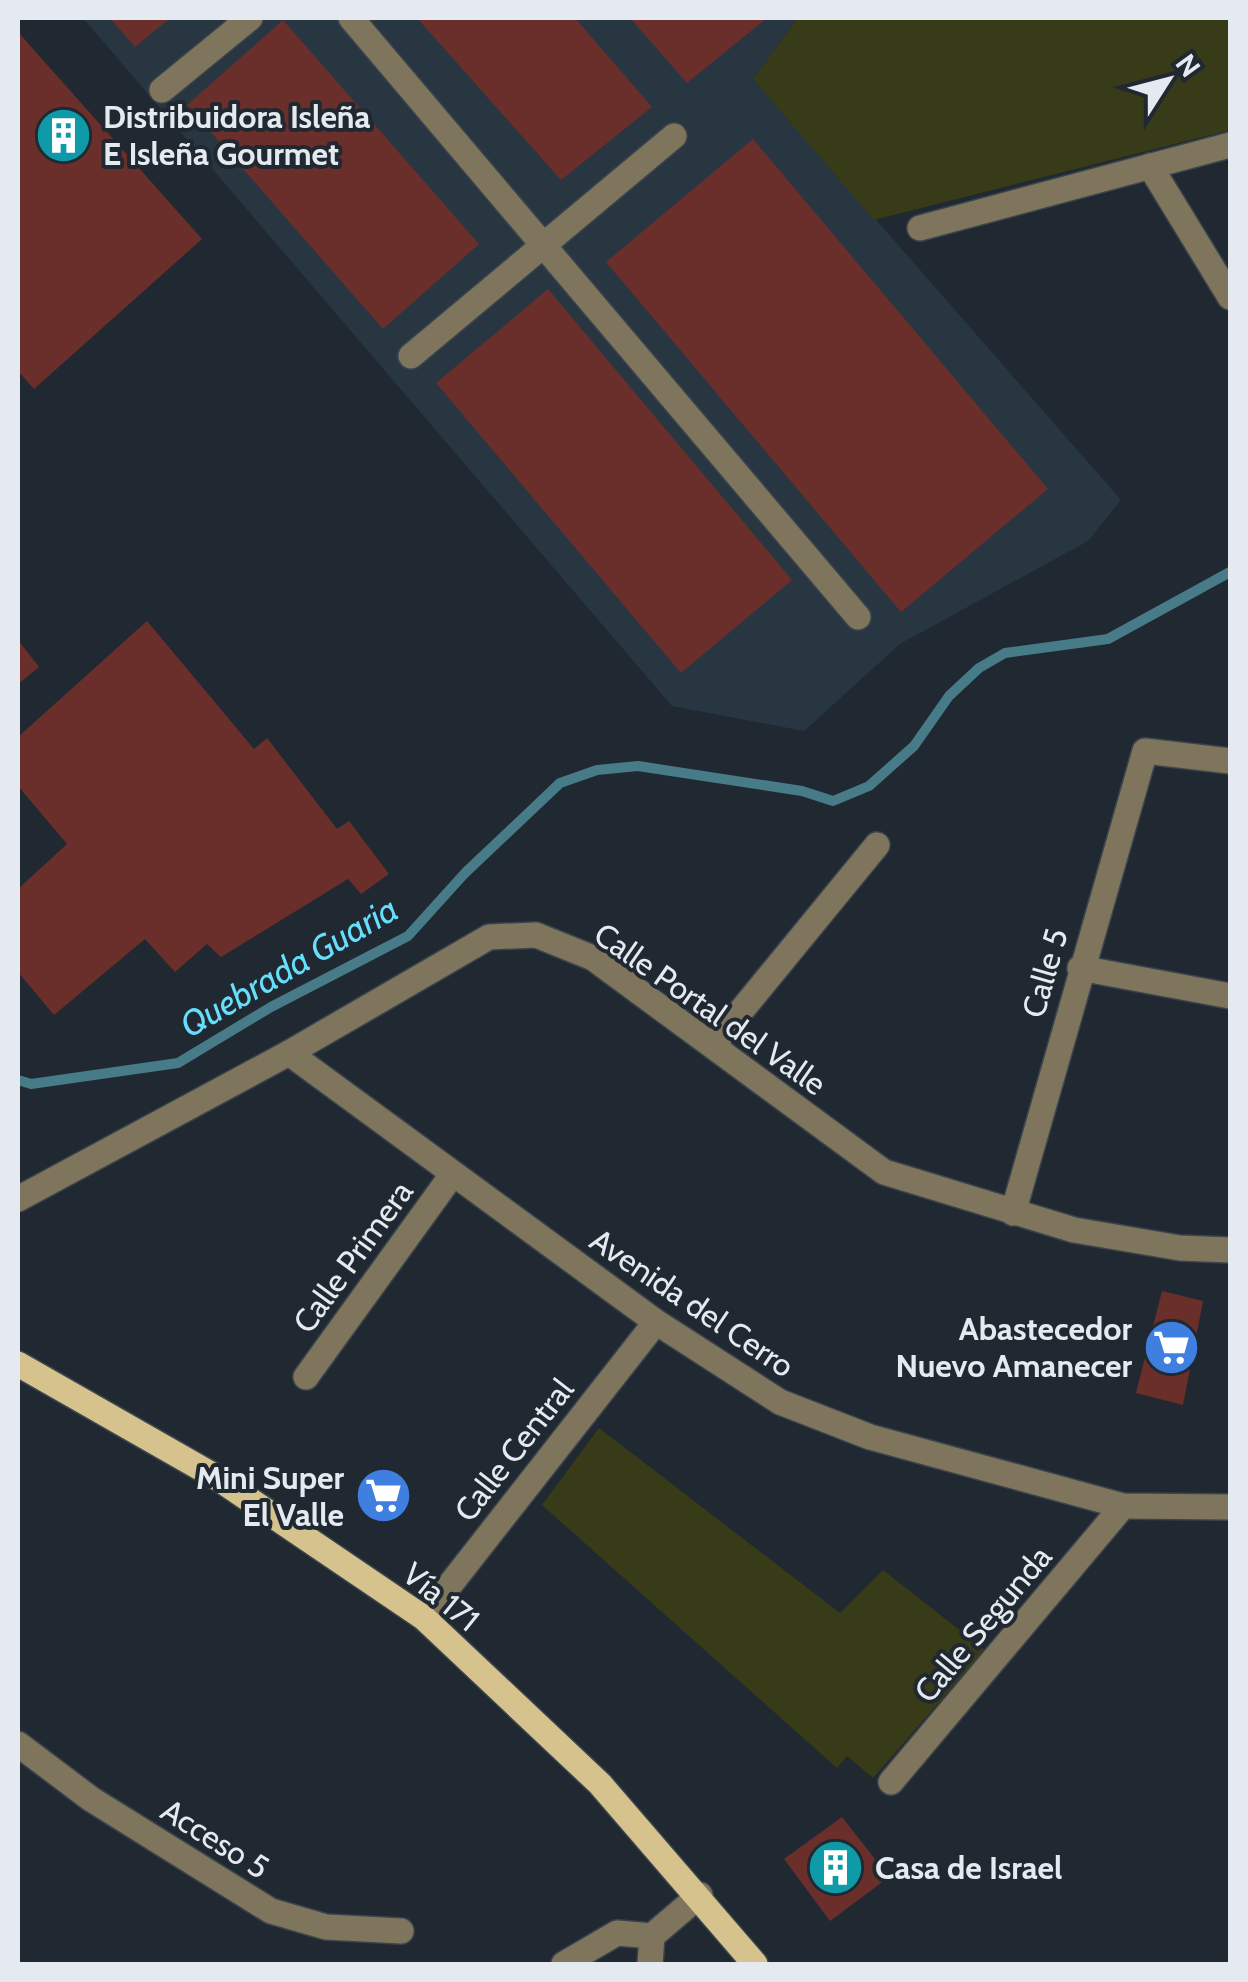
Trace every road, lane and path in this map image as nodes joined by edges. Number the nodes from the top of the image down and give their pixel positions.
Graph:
1 (250, 18) edge
2 (351, 18) edge
3 (162, 90) dead end
4 (674, 136) dead end
5 (1230, 145) edge
6 (1150, 166) junction
7 (920, 228) dead end
8 (546, 248) junction
9 (1230, 297) edge
10 (411, 356) dead end
11 (858, 617) dead end
12 (1230, 762) edge
13 (878, 845) dead end
14 (1080, 968) junction
15 (1230, 996) edge
16 (714, 1044) junction
17 (289, 1052) junction
18 (452, 1175) junction
19 (18, 1199) edge
20 (1012, 1213) junction
21 (1230, 1250) edge
22 (656, 1322) junction
23 (18, 1364) edge
24 (306, 1376) dead end
25 (1123, 1506) junction
26 (1230, 1507) edge
27 (424, 1618) junction
28 (18, 1744) edge
29 (891, 1782) dead end
30 (700, 1895) junction
31 (401, 1931) dead end
32 (652, 1936) junction
33 (564, 1964) edge
34 (650, 1964) edge
35 (756, 1964) edge

1 - 3 street
2 - 8 street
4 - 8 street
5 - 6 street
6 - 7 street
6 - 9 street
8 - 10 street
8 - 11 street
12 - 14 street, Calle 5
13 - 16 street
14 - 15 street
14 - 20 street, Calle 5
16 - 17 street, Calle Portal del Valle
16 - 20 street, Calle Portal del Valle
17 - 18 street, Avenida del Cerro
17 - 19 street, Calle Portal del Valle
18 - 22 street, Avenida del Cerro
18 - 24 street, Calle Primera
20 - 21 street, Calle Portal del Valle
22 - 25 street, Avenida del Cerro
22 - 27 street, Calle Central
23 - 27 main road, Vía 171
25 - 26 street, Avenida del Cerro
25 - 29 street, Calle Segunda
27 - 30 main road, Vía 171
28 - 31 street, Acceso 5
30 - 32 street
30 - 35 main road, Vía 171
32 - 33 street
32 - 34 street

